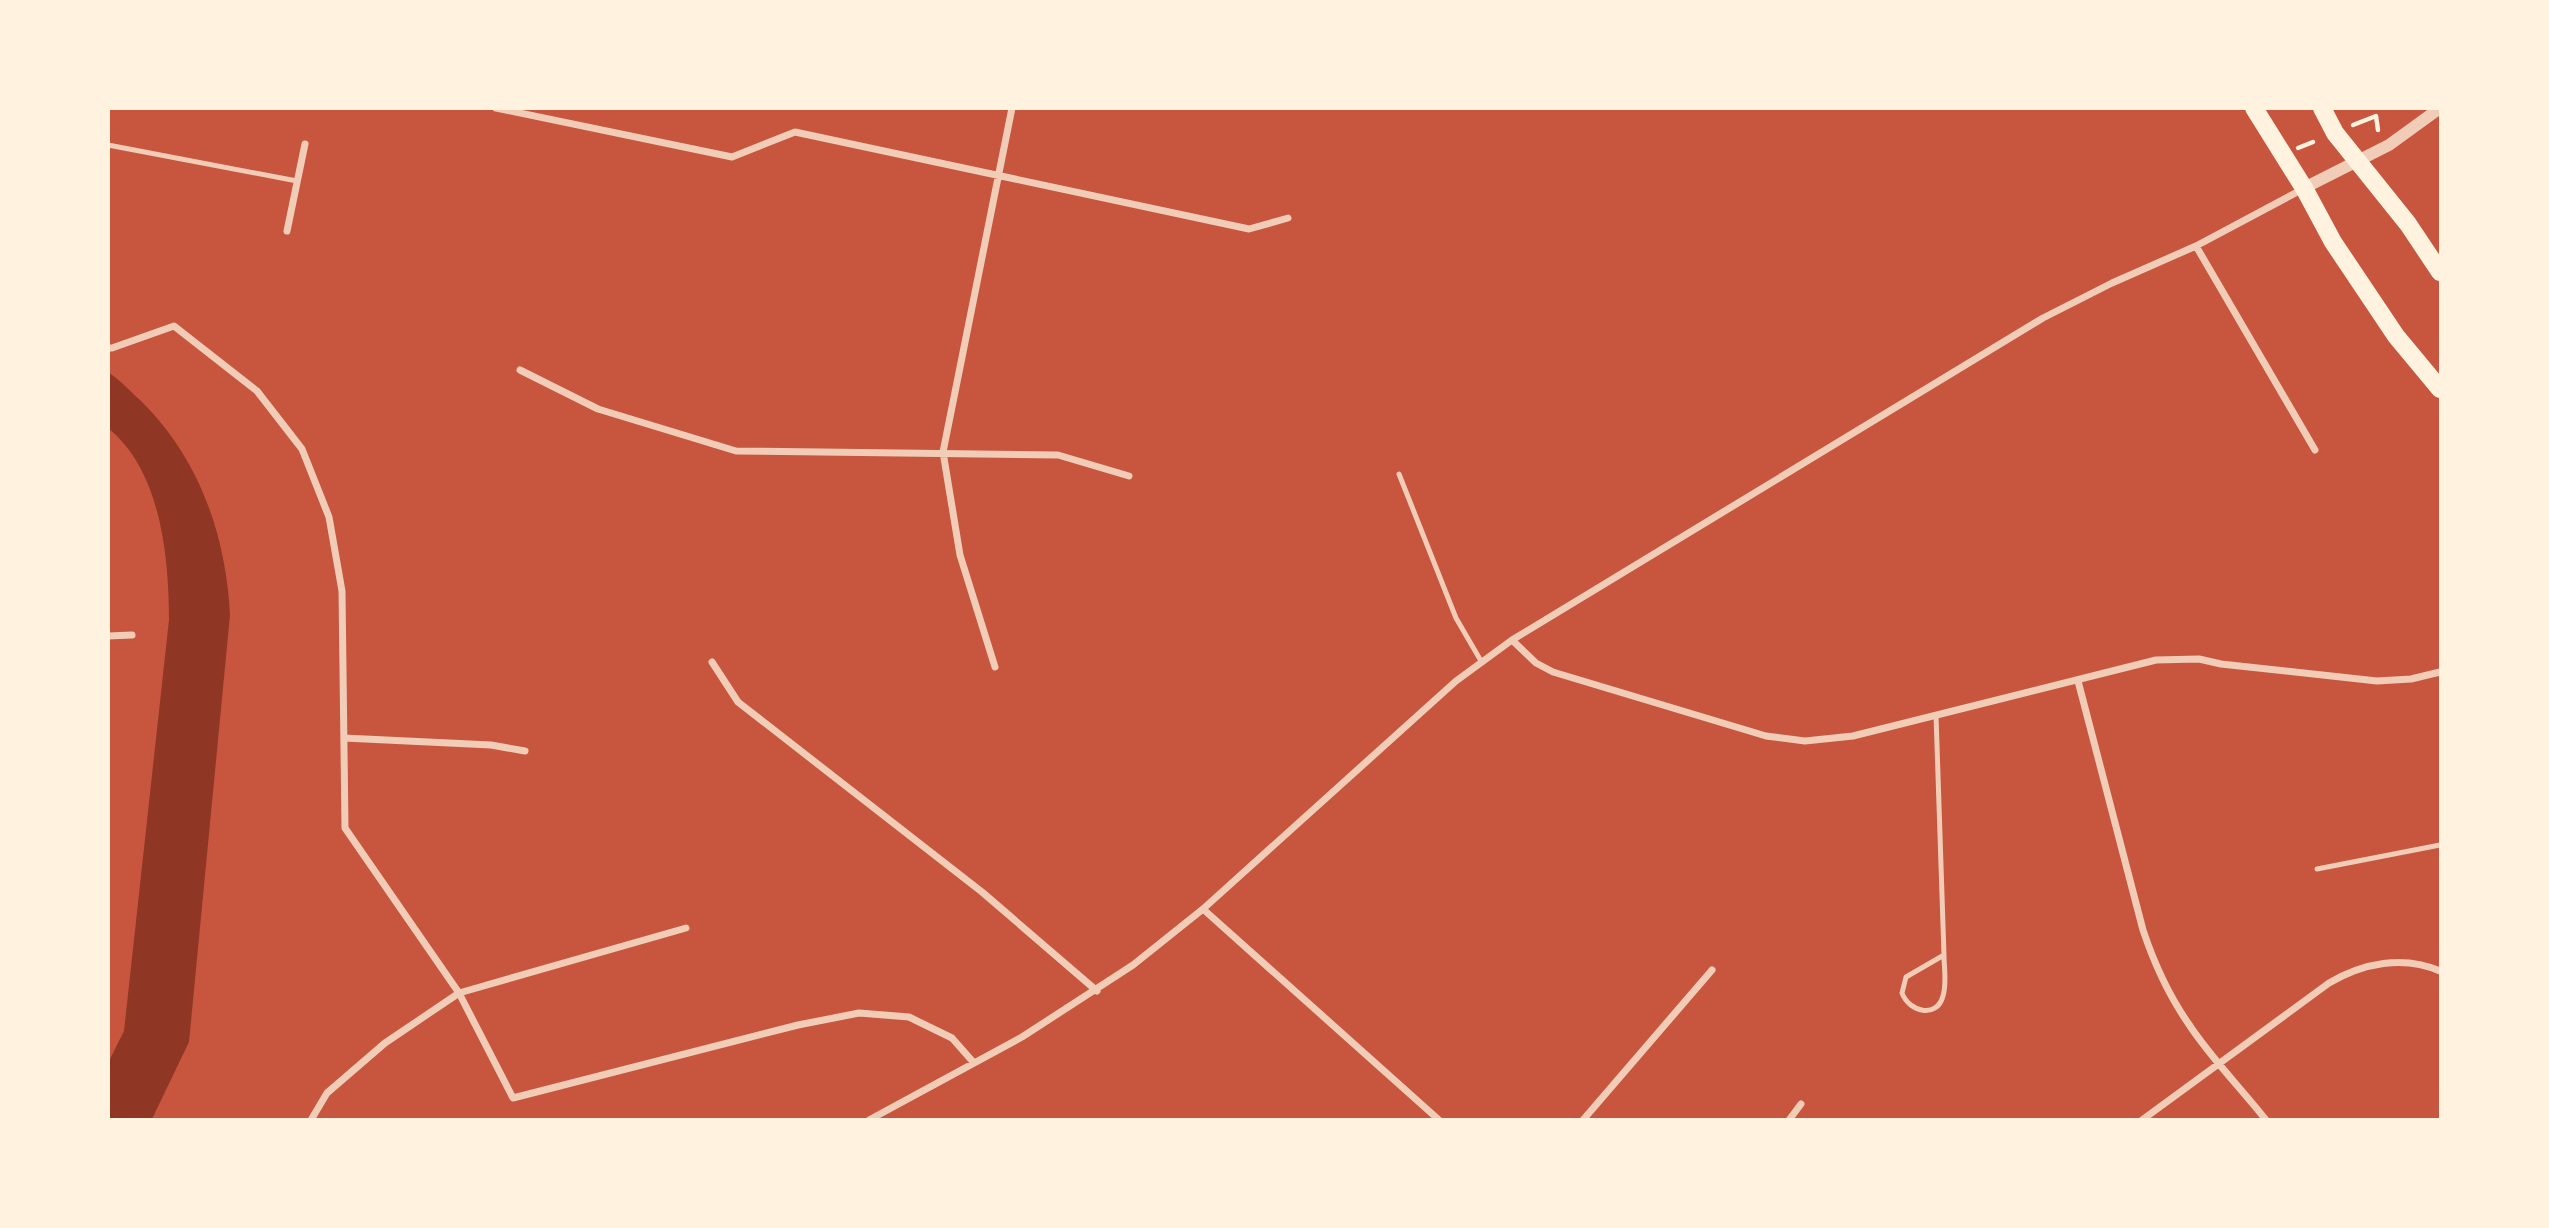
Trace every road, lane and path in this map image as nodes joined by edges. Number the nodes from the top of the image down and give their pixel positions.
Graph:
1 (496, 108) edge
2 (1012, 108) edge
3 (2254, 108) edge
4 (2322, 108) edge
5 (2440, 108) edge
6 (2352, 126) dead end
7 (2378, 130) dead end
8 (2313, 142) dead end
9 (305, 144) dead end
10 (108, 145) edge
11 (2297, 148) dead end
12 (2358, 162) junction
13 (999, 177) junction
14 (297, 181) junction
15 (2304, 188) junction
16 (1288, 218) dead end
17 (288, 231) dead end
18 (2196, 246) junction
19 (2441, 272) edge
20 (108, 348) edge
21 (520, 370) dead end
22 (2441, 389) edge
23 (2315, 450) dead end
24 (943, 452) junction
25 (1399, 474) dead end
26 (1129, 476) dead end
27 (132, 635) dead end
28 (108, 636) edge
29 (1512, 640) junction
30 (1481, 661) junction
31 (712, 662) dead end
32 (995, 667) dead end
33 (2441, 672) edge
34 (2078, 681) junction
35 (1936, 715) junction
36 (344, 738) junction
37 (525, 751) dead end
38 (2441, 845) edge
39 (2317, 869) dead end
40 (1203, 909) junction
41 (686, 928) dead end
42 (1944, 955) junction
43 (1712, 970) dead end
44 (2441, 971) edge
45 (1097, 991) junction
46 (458, 993) junction
47 (974, 1063) junction
48 (2220, 1063) junction
49 (1801, 1104) dead end
50 (311, 1119) edge
51 (869, 1119) edge
52 (1439, 1119) edge
53 (1583, 1119) edge
54 (1789, 1119) edge
55 (2142, 1119) edge
56 (2266, 1119) edge

1 - 13 street
2 - 13 street
3 - 15 main road
4 - 12 main road
5 - 12 street
6 - 7 path
8 - 11 path
9 - 14 street
10 - 14 lane
12 - 15 street
12 - 19 main road
13 - 16 street
13 - 24 street
14 - 17 street
15 - 18 street
15 - 22 main road
18 - 23 street
18 - 29 street
20 - 36 street
21 - 24 street
24 - 26 street
24 - 32 street
25 - 30 lane
27 - 28 street
29 - 30 street
29 - 35 street
30 - 40 street
31 - 45 street
33 - 34 street
34 - 35 street
34 - 48 street
35 - 42 lane
36 - 37 street
36 - 46 street
38 - 39 lane
40 - 45 street
40 - 52 street
41 - 46 street
42 - 42 lane
43 - 53 street
44 - 48 street
45 - 47 street
46 - 47 street
46 - 50 street
47 - 51 street
48 - 55 street
48 - 56 street
49 - 54 street

